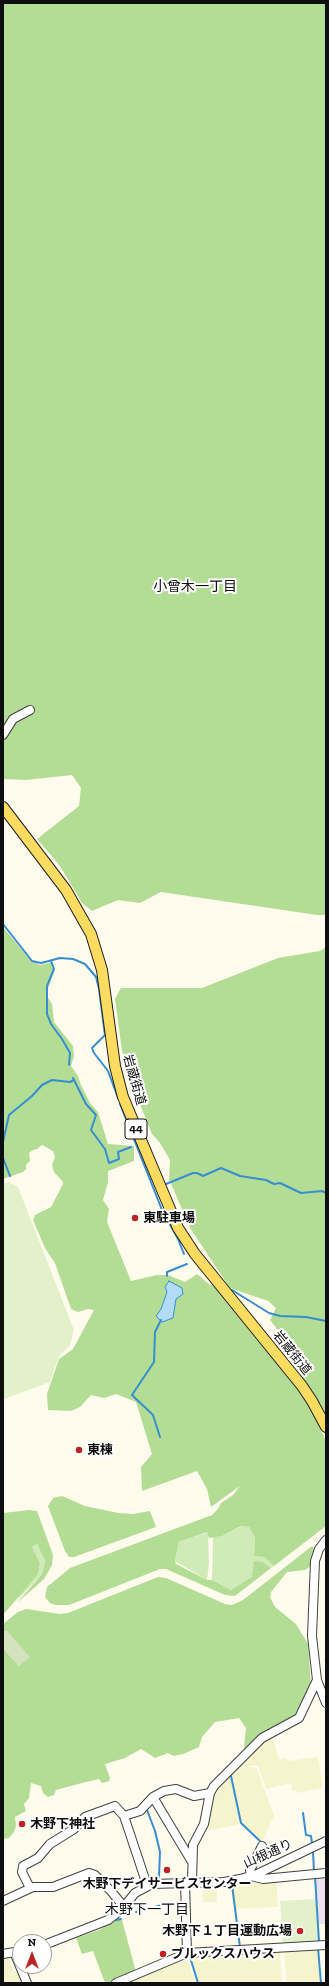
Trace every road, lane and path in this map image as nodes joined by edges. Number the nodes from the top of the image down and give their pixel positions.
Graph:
1 (30, 710) dead end
2 (3, 735) edge
3 (3, 807) edge
4 (326, 1427) edge
5 (326, 1540) edge
6 (317, 1680) junction
7 (326, 1703) edge
8 (210, 1793) junction
9 (153, 1797) junction
10 (124, 1816) junction
11 (326, 1841) edge
12 (262, 1846) dead end
13 (192, 1862) junction
14 (326, 1873) edge
15 (250, 1876) junction
16 (188, 1882) junction
17 (147, 1886) junction
18 (30, 1888) junction
19 (3, 1901) edge
20 (124, 1907) junction
21 (52, 1943) edge
22 (326, 1945) edge
23 (187, 1953) junction
24 (116, 1983) edge

1 - 2 street
3 - 4 main road, 岩蔵街道 / 44
5 - 6 street
6 - 7 street
6 - 8 street
8 - 9 street
8 - 13 street
9 - 10 street
9 - 13 street
10 - 17 street
10 - 18 street
11 - 15 street, 山根通り
12 - 15 street
13 - 16 street
14 - 15 street
15 - 16 street, 山根通り
16 - 17 street, 山根通り
16 - 23 street
17 - 20 street, 山根通り
18 - 19 street
18 - 20 street
20 - 21 street, 山根通り
22 - 23 street
23 - 24 street

